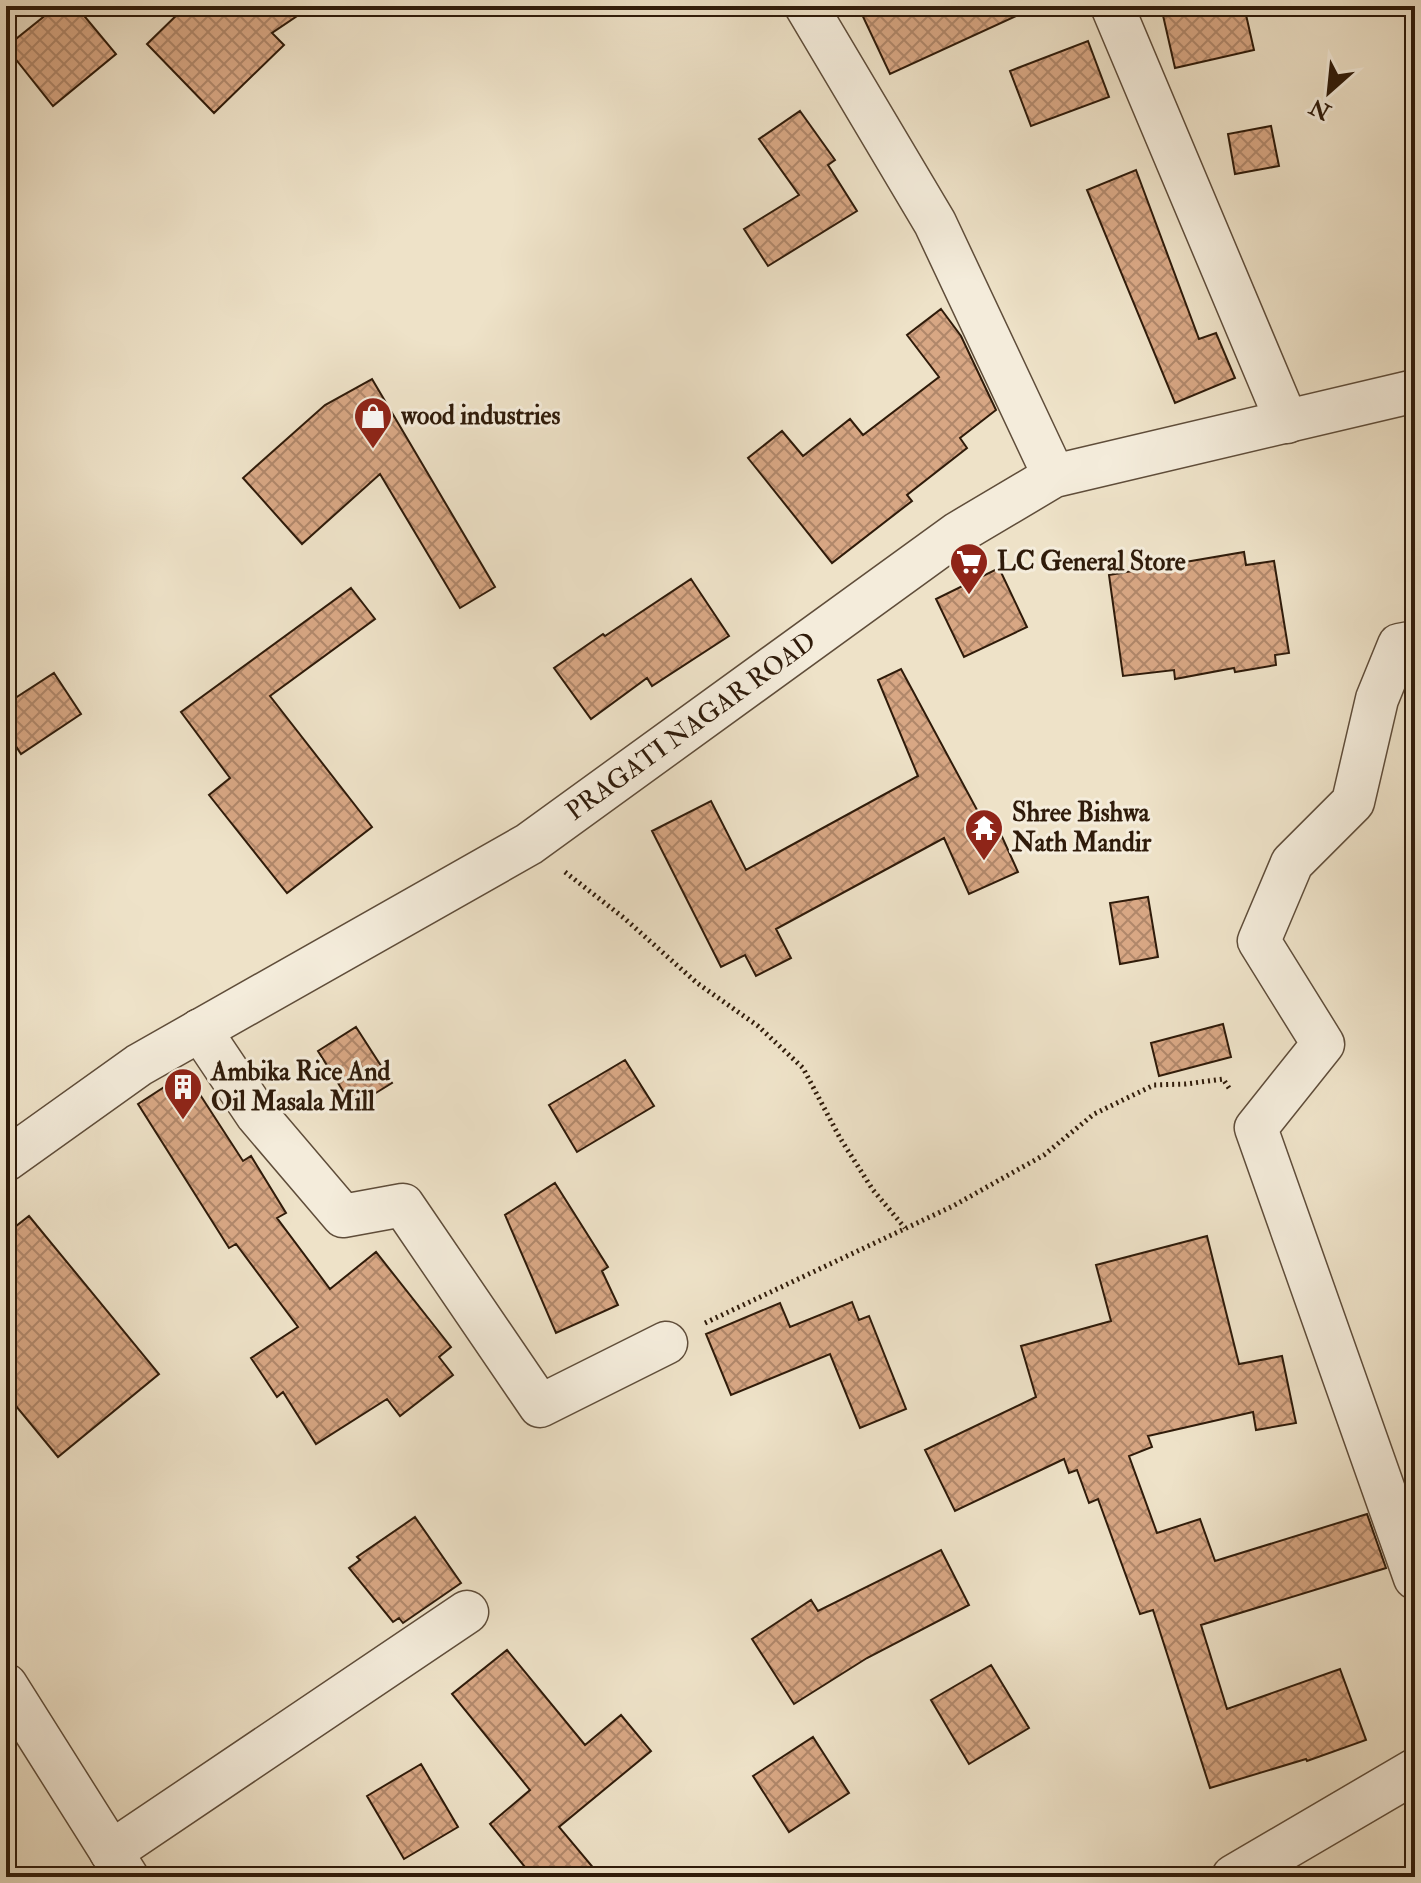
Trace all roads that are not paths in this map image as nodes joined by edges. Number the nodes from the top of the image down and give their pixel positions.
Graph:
1 (806, 6) edge
2 (1112, 6) edge
3 (1415, 391) edge
4 (1287, 422) junction
5 (1054, 476) junction
6 (1415, 642) edge
7 (200, 1030) junction
8 (6, 1160) edge
9 (666, 1343) road end
10 (1415, 1578) edge
11 (467, 1612) dead end
12 (6, 1685) edge
13 (1415, 1771) edge
14 (119, 1864) edge
15 (1234, 1877) edge

1 - 5 street
2 - 4 street
3 - 4 street, PRAGATI NAGAR ROAD
4 - 5 street, PRAGATI NAGAR ROAD
5 - 7 street, PRAGATI NAGAR ROAD
6 - 10 street
7 - 8 street, PRAGATI NAGAR ROAD
7 - 9 street
11 - 14 street
12 - 14 street
13 - 15 street

